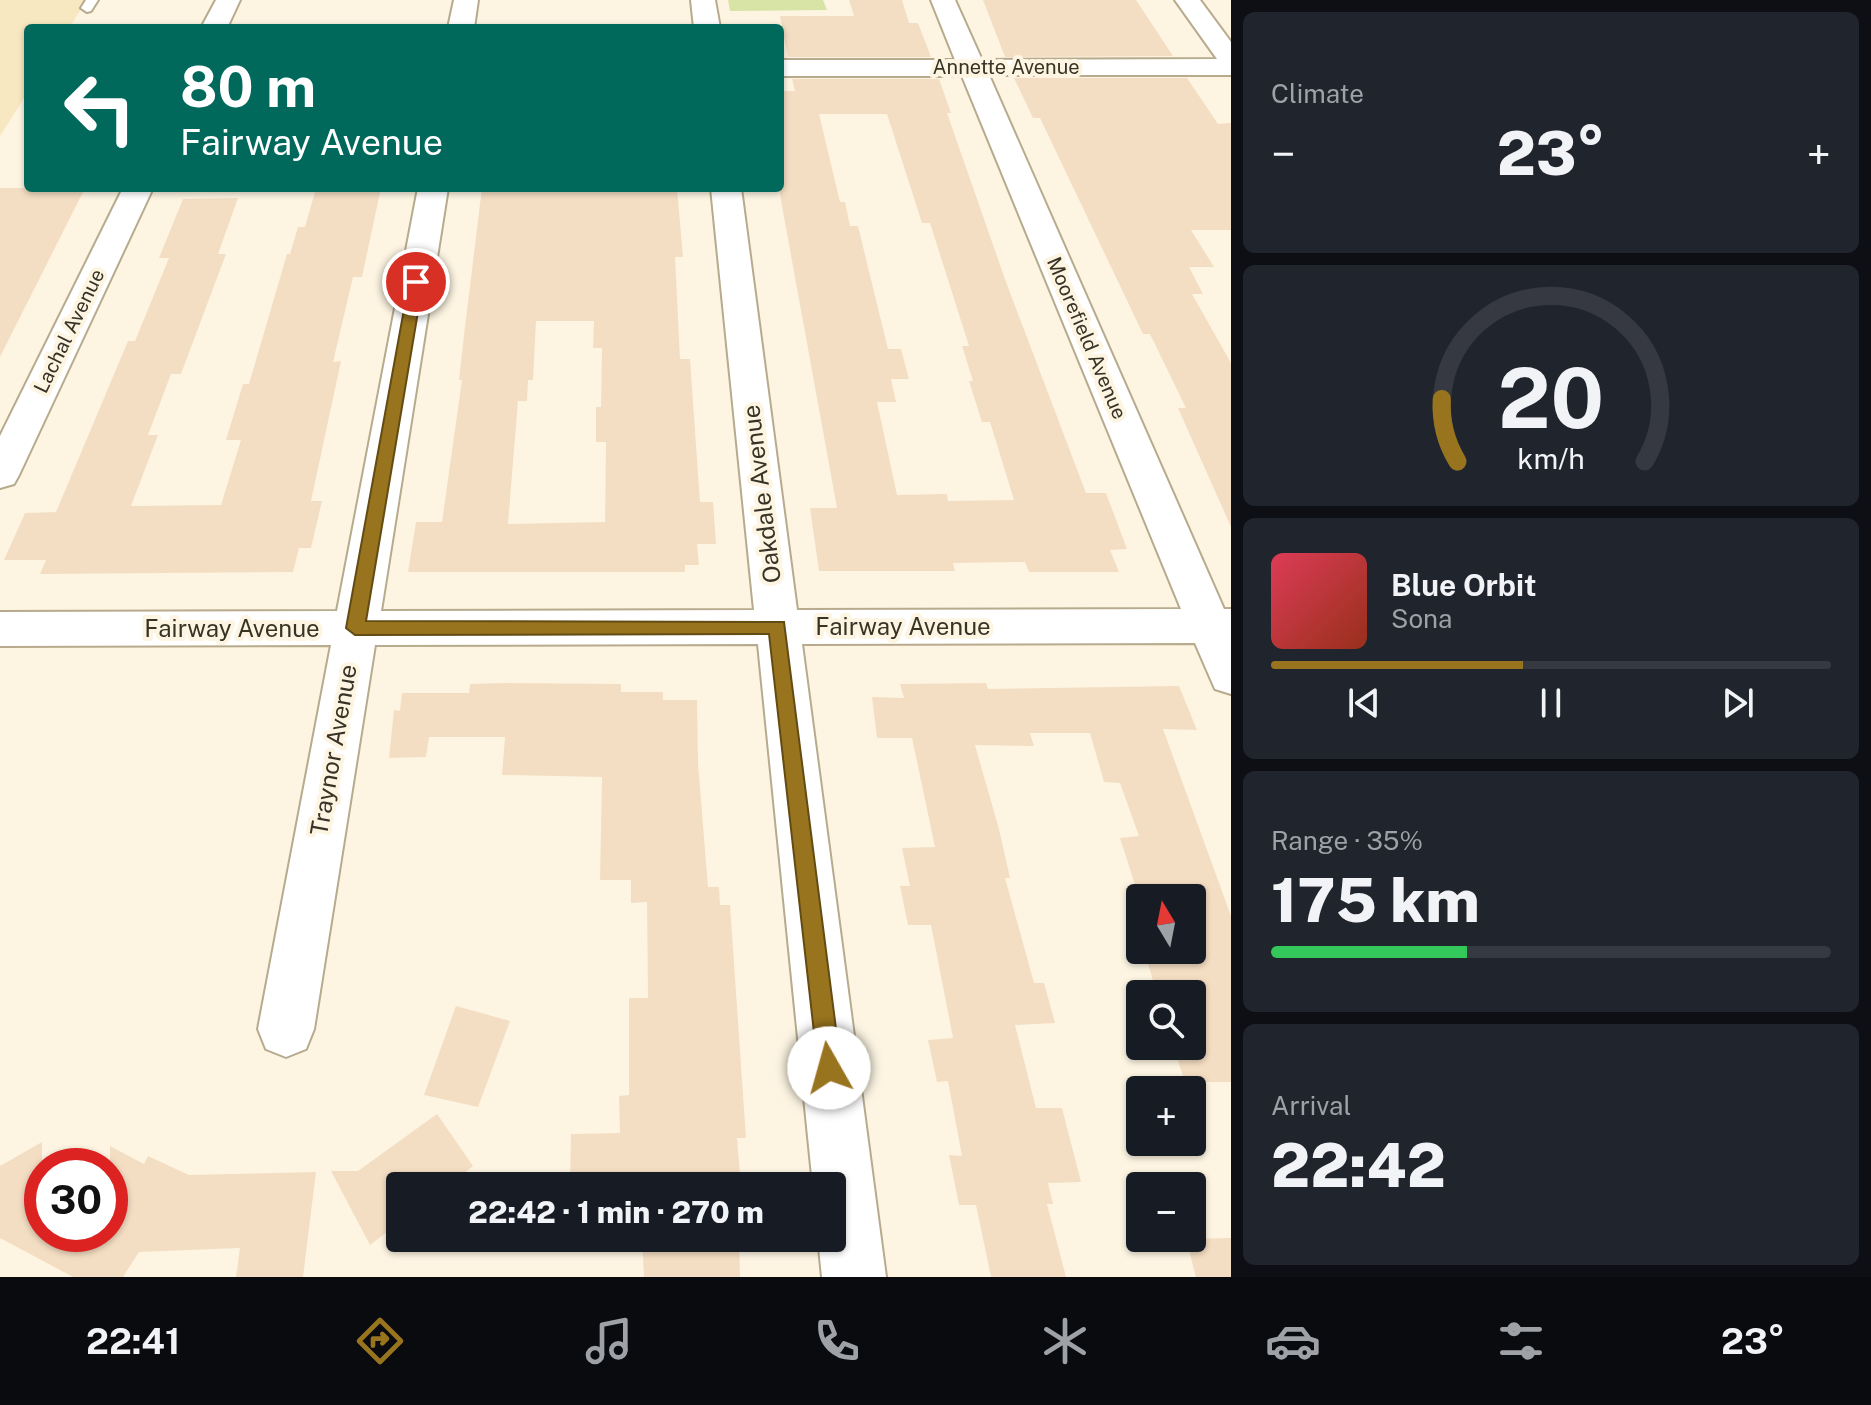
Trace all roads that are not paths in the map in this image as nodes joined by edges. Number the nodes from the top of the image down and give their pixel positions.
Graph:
1 (228, 0) edge
2 (466, 0) edge
3 (703, 0) edge
4 (943, 0) edge
5 (1187, 0) edge
6 (216, 24) edge
7 (462, 24) edge
8 (706, 24) edge
9 (1231, 60) edge
10 (1231, 67) edge
11 (784, 68) edge
12 (972, 68) junction
13 (136, 192) edge
14 (432, 192) edge
15 (726, 192) edge
16 (0, 475) edge
17 (1220, 626) edge
18 (778, 627) junction
19 (355, 628) junction
20 (0, 629) edge
21 (1231, 676) edge
22 (286, 1029) dead end
23 (854, 1277) edge

1 - 6 street
2 - 7 street
3 - 8 street
4 - 12 street, Moorefield Avenue
5 - 9 street
10 - 12 street, Annette Avenue
11 - 12 street, Annette Avenue
12 - 17 street, Moorefield Avenue
13 - 16 street, Lachal Avenue
14 - 19 street, Traynor Avenue
15 - 18 street, Oakdale Avenue
17 - 18 street, Fairway Avenue
17 - 21 street, Moorefield Avenue
18 - 19 street, Fairway Avenue
18 - 23 street, Oakdale Avenue
19 - 20 street, Fairway Avenue
19 - 22 street, Traynor Avenue

